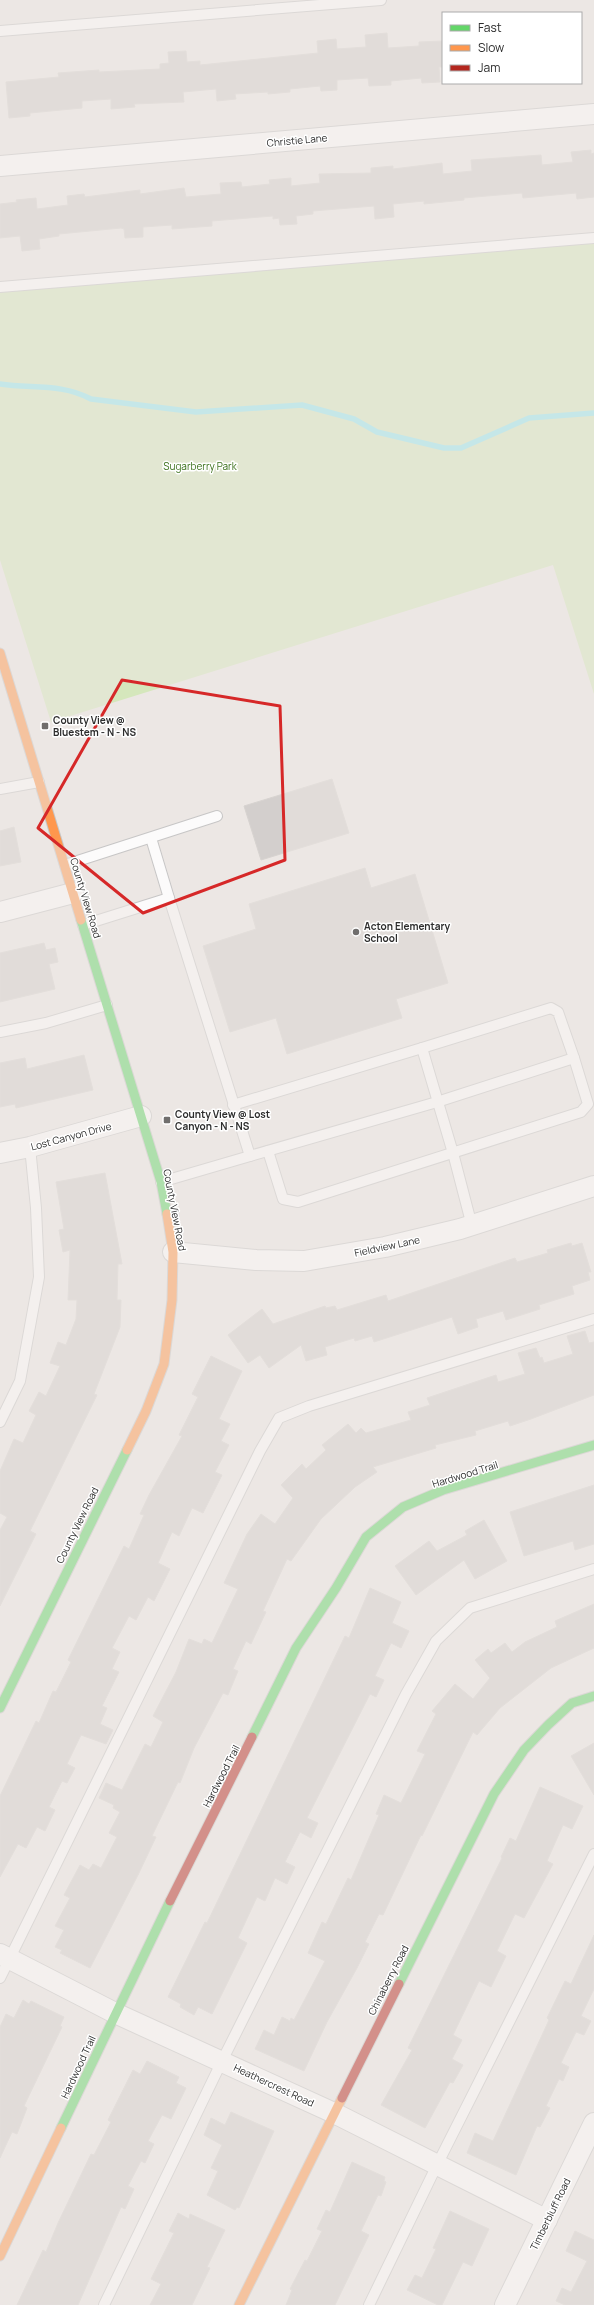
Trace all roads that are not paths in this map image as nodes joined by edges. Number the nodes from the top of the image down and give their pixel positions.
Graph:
1 (381, 0) edge
2 (0, 31) edge
3 (594, 114) edge
4 (0, 166) edge
5 (594, 238) edge
6 (0, 287) edge
7 (0, 655) edge
8 (39, 782) junction
9 (0, 789) edge
10 (217, 816) dead end
11 (151, 838) junction
12 (64, 865) junction
13 (73, 893) junction
14 (169, 898) junction
15 (0, 912) edge
16 (83, 925) junction
17 (106, 1005) junction
18 (0, 1032) edge
19 (422, 1048) junction
20 (574, 1058) junction
21 (437, 1102) junction
22 (233, 1105) junction
23 (141, 1116) junction
24 (30, 1147) junction
25 (268, 1151) junction
26 (0, 1152) edge
27 (453, 1153) junction
28 (250, 1156) junction
29 (161, 1182) junction
30 (594, 1186) edge
31 (472, 1226) junction
32 (173, 1252) junction
33 (594, 1319) edge
34 (0, 1422) edge
35 (594, 1445) edge
36 (594, 1569) edge
37 (594, 1696) edge
38 (0, 1708) edge
39 (594, 1854) edge
40 (4, 1956) edge
41 (0, 1978) edge
42 (115, 2013) junction
43 (222, 2061) junction
44 (334, 2113) junction
45 (594, 2123) edge
46 (437, 2165) junction
47 (547, 2220) junction
48 (0, 2256) edge
49 (104, 2305) edge
50 (239, 2305) edge
51 (370, 2305) edge
52 (505, 2305) edge

1 - 2 lane
3 - 4 street, Christie Lane
5 - 6 lane
7 - 8 street, County View Road
8 - 9 lane
8 - 12 street, County View Road
10 - 11 lane
11 - 12 lane
11 - 14 lane
12 - 13 street, County View Road
13 - 15 street
13 - 16 street, County View Road
14 - 16 lane
14 - 22 lane
16 - 17 street, County View Road
17 - 18 lane
17 - 23 street, County View Road
19 - 20 lane
19 - 21 lane
19 - 22 lane
20 - 21 lane
20 - 27 lane
21 - 25 lane
21 - 27 lane
22 - 28 lane
23 - 24 street, Lost Canyon Drive
23 - 29 street, County View Road
24 - 26 street, Lost Canyon Drive
24 - 34 lane
25 - 27 lane
25 - 28 lane
27 - 31 lane
28 - 29 lane
29 - 32 street, County View Road
30 - 31 street, Fieldview Lane
31 - 32 street, Fieldview Lane
32 - 38 street, County View Road
33 - 40 lane
35 - 42 street, Hardwood Trail
36 - 43 lane
37 - 44 street, Chinaberry Road
39 - 46 lane
40 - 41 lane
40 - 42 street, Heathercrest Road
42 - 43 street, Heathercrest Road
42 - 48 street, Hardwood Trail
43 - 44 street, Heathercrest Road
43 - 49 lane
44 - 46 street, Heathercrest Road
44 - 50 street, Chinaberry Road
45 - 47 street, Timberbluff Road
46 - 47 street, Heathercrest Road
46 - 51 lane
47 - 52 street, Timberbluff Road

